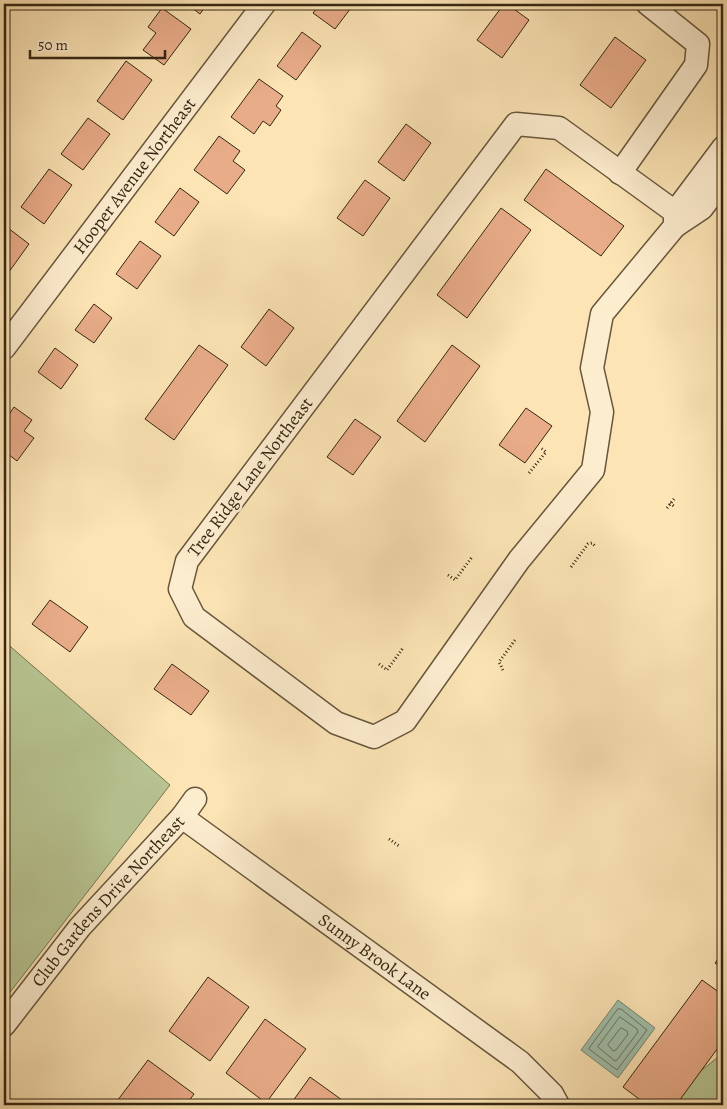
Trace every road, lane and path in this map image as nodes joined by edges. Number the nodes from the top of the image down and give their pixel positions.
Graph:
1 (264, 4) edge
2 (648, 4) edge
3 (723, 148) edge
4 (620, 173) junction
5 (723, 180) edge
6 (675, 219) junction
7 (4, 348) edge
8 (541, 448) dead end
9 (529, 473) dead end
10 (674, 499) dead end
11 (670, 503) junction
12 (675, 507) dead end
13 (666, 508) dead end
14 (596, 547) dead end
15 (472, 557) dead end
16 (571, 567) dead end
17 (448, 575) dead end
18 (515, 640) dead end
19 (403, 648) dead end
20 (379, 664) dead end
21 (503, 670) dead end
22 (189, 808) joint
23 (389, 839) dead end
24 (399, 846) dead end
25 (4, 1025) edge
26 (558, 1105) edge

1 - 7 street, Hooper Avenue Northeast
2 - 4 street
3 - 6 street
4 - 6 street, Tree Ridge Lane Northeast
4 - 6 street, Tree Ridge Lane Northeast
5 - 6 street
8 - 9 path
10 - 11 path
11 - 12 path
11 - 13 path
14 - 16 path
15 - 17 path
18 - 21 path
19 - 20 path
22 - 25 street, Club Gardens Drive Northeast
22 - 26 street, Sunny Brook Lane
23 - 24 path

